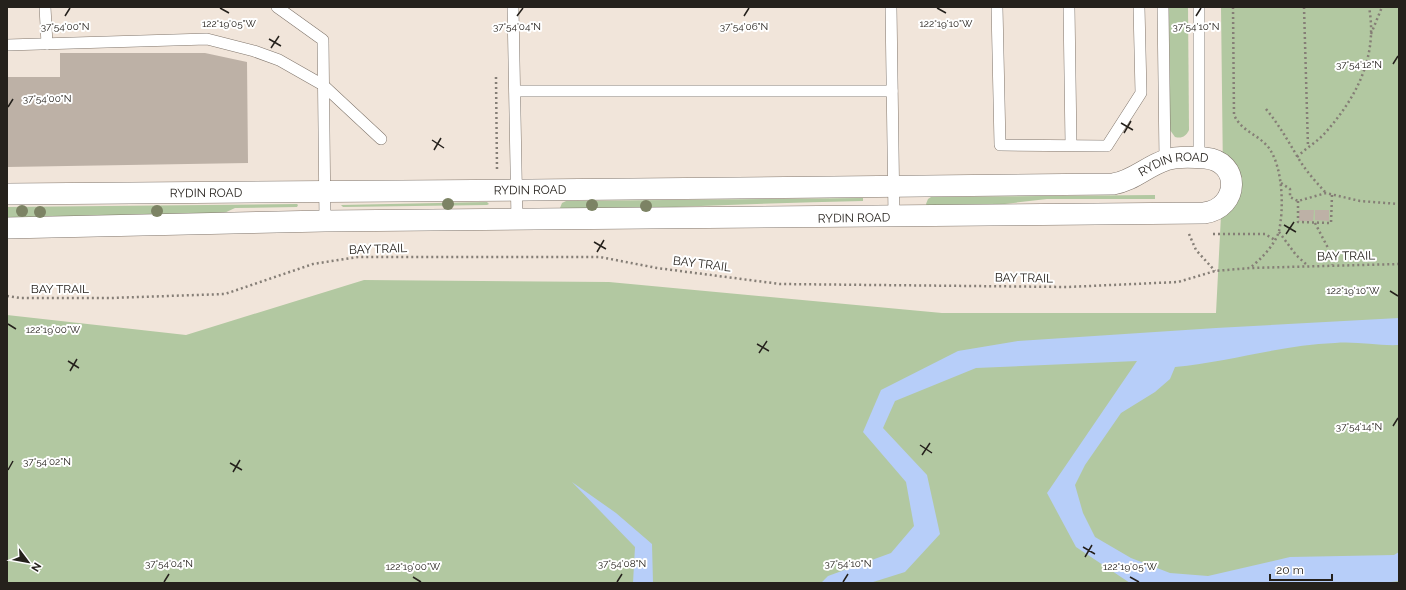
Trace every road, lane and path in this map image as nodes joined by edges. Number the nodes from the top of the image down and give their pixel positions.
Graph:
1 (45, 7) edge
2 (277, 7) edge
3 (514, 7) edge
4 (891, 7) edge
5 (997, 7) edge
6 (1070, 7) edge
7 (1139, 7) edge
8 (1163, 7) edge
9 (1199, 7) edge
10 (1233, 7) edge
11 (1304, 7) edge
12 (1369, 7) edge
13 (1382, 7) edge
14 (1371, 36) junction
15 (47, 44) junction
16 (7, 45) edge
17 (496, 71) dead end
18 (323, 85) junction
19 (515, 91) junction
20 (892, 91) junction
21 (1266, 109) dead end
22 (382, 139) dead end
23 (1071, 145) junction
24 (1308, 147) junction
25 (1297, 157) junction
26 (1199, 158) junction
27 (1165, 160) junction
28 (498, 174) dead end
29 (1281, 183) junction
30 (894, 186) junction
31 (516, 189) junction
32 (325, 193) junction
33 (1326, 193) junction
34 (7, 194) edge
35 (1332, 195) junction
36 (1298, 201) junction
37 (1399, 204) edge
38 (1190, 213) junction
39 (894, 217) junction
40 (325, 221) junction
41 (517, 221) junction
42 (1315, 222) junction
43 (7, 228) edge
44 (1279, 232) junction
45 (1189, 234) junction
46 (1197, 234) dead end
47 (1211, 234) dead end
48 (1275, 240) junction
49 (1399, 264) edge
50 (1332, 265) junction
51 (1308, 266) junction
52 (1250, 268) junction
53 (1215, 271) junction
54 (7, 296) edge

1 - 15 lane
2 - 18 lane
3 - 19 lane
4 - 20 lane
5 - 23 lane
6 - 23 lane
7 - 23 lane
8 - 27 lane
9 - 26 lane
10 - 29 path
11 - 24 path
12 - 14 path
13 - 14 path
14 - 24 path
15 - 16 lane
15 - 18 lane
17 - 28 path
18 - 22 lane
18 - 32 lane
19 - 20 lane
19 - 31 lane
20 - 30 lane
21 - 25 path
24 - 25 path
25 - 33 path
26 - 27 street, RYDIN ROAD
26 - 38 street, RYDIN ROAD
27 - 30 street, RYDIN ROAD
29 - 36 path
29 - 44 path
30 - 31 street, RYDIN ROAD
30 - 39 lane
31 - 32 street, RYDIN ROAD
31 - 41 lane
32 - 34 street, RYDIN ROAD
32 - 40 lane
33 - 35 path
33 - 36 path
35 - 37 path
35 - 42 path
36 - 42 path
38 - 39 street, RYDIN ROAD
38 - 45 path
39 - 41 street, RYDIN ROAD
40 - 41 street, RYDIN ROAD
40 - 43 street, RYDIN ROAD
42 - 50 path
44 - 48 path
44 - 51 path
45 - 46 path
45 - 53 path
47 - 48 path
48 - 52 path
49 - 50 path, BAY TRAIL
50 - 51 path, BAY TRAIL
51 - 52 path, BAY TRAIL
52 - 53 path, BAY TRAIL
53 - 54 path, BAY TRAIL

